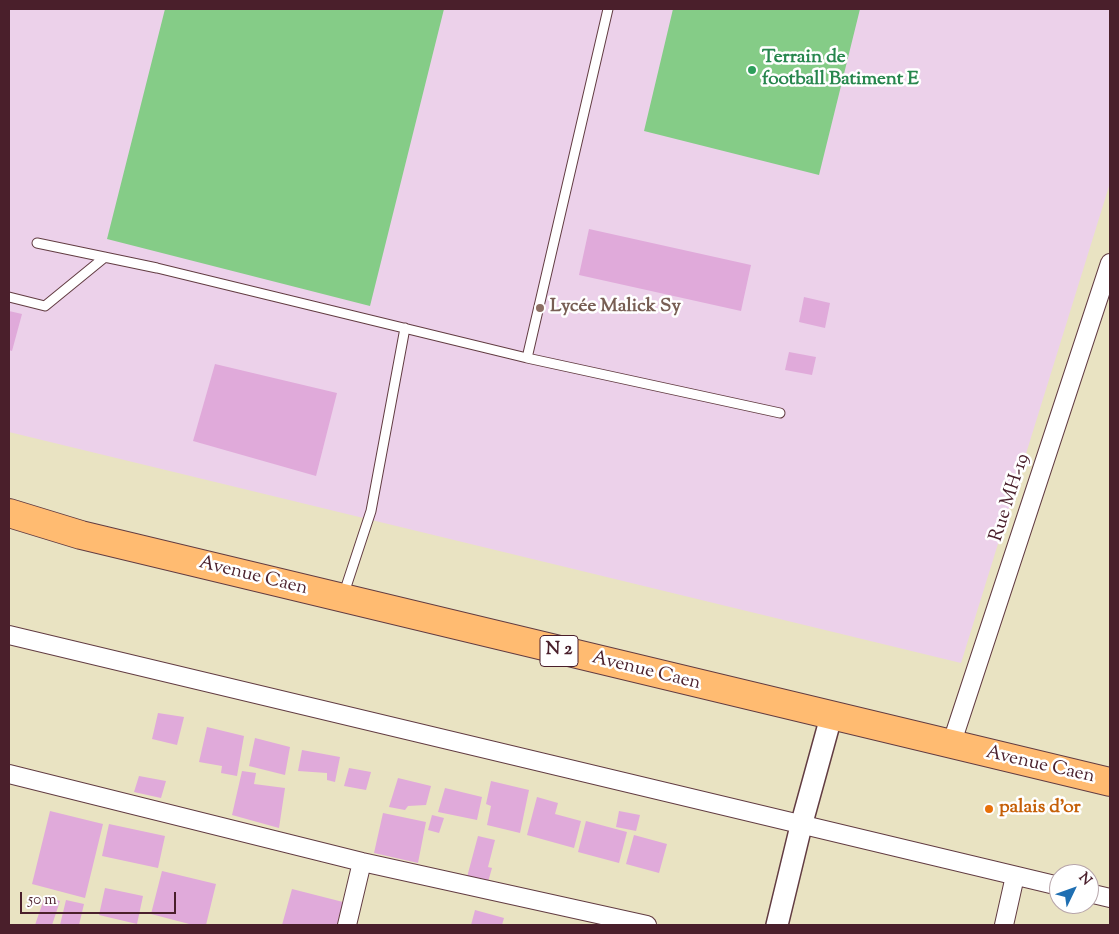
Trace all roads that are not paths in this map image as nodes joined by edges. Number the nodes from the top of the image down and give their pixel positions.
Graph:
1 (608, 9) edge
2 (37, 243) dead end
3 (105, 257) junction
4 (1110, 263) edge
5 (9, 296) edge
6 (405, 328) junction
7 (527, 358) junction
8 (780, 413) dead end
9 (9, 514) edge
10 (342, 598) junction
11 (9, 635) edge
12 (831, 717) junction
13 (951, 745) junction
14 (9, 774) edge
15 (1110, 782) edge
16 (801, 826) junction
17 (362, 862) junction
18 (1015, 876) junction
19 (1049, 884) edge
20 (347, 925) edge
21 (647, 925) edge
22 (777, 925) edge
23 (1004, 925) edge

1 - 7 lane
2 - 3 lane
3 - 5 lane
3 - 6 lane
4 - 13 street, Rue MH-19
6 - 7 lane
6 - 10 lane
7 - 8 lane
9 - 10 highway, Avenue Caen / N 2
10 - 12 highway, Avenue Caen / N 2
11 - 16 street
12 - 13 highway, Avenue Caen / N 2
12 - 16 street
13 - 15 highway, Avenue Caen / N 2
14 - 17 street
16 - 18 street
16 - 22 street
17 - 20 street
17 - 21 street
18 - 19 street
18 - 23 street

